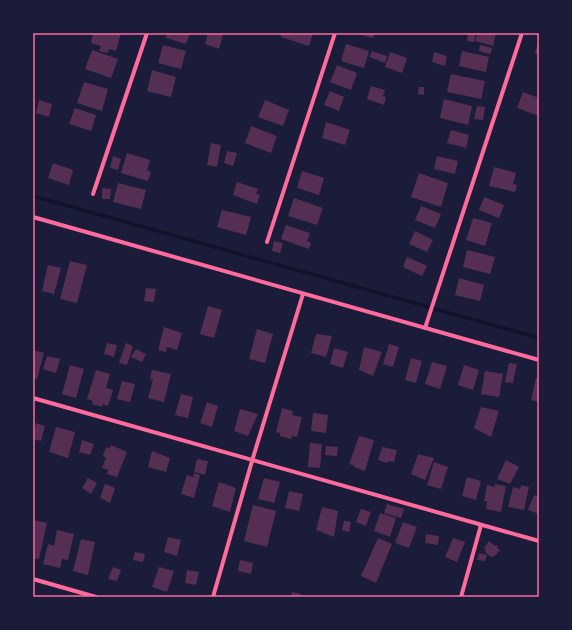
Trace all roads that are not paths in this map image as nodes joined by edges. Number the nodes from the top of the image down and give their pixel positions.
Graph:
1 (147, 33) edge
2 (335, 33) edge
3 (522, 33) edge
4 (93, 194) dead end
5 (33, 217) edge
6 (267, 242) dead end
7 (303, 294) junction
8 (425, 328) junction
9 (539, 360) edge
10 (33, 398) edge
11 (252, 461) junction
12 (481, 525) junction
13 (539, 541) edge
14 (33, 579) edge
15 (96, 597) edge
16 (213, 597) edge
17 (461, 597) edge

1 - 4 street
2 - 6 street
3 - 8 street
5 - 7 street
7 - 8 street
7 - 11 street
8 - 9 street
10 - 11 street
11 - 12 street
11 - 16 street
12 - 13 street
12 - 17 street
14 - 15 street

